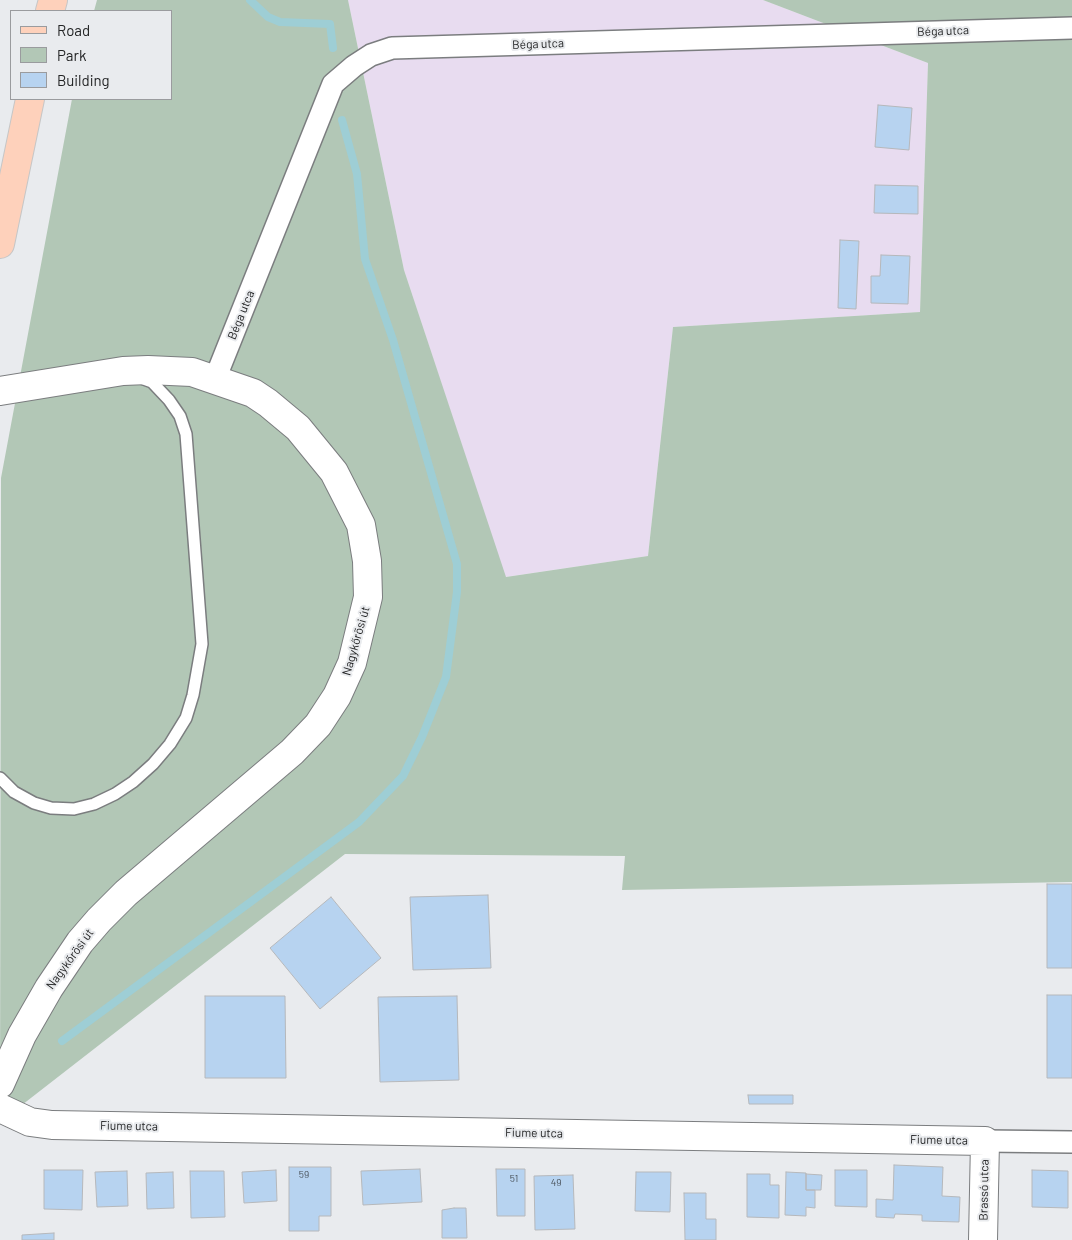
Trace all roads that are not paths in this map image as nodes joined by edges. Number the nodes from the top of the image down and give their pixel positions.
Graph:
1 (1072, 28) edge
2 (30, 100) edge
3 (1, 240) edge
4 (123, 371) junction
5 (216, 379) junction
6 (0, 390) edge
7 (0, 778) edge
8 (0, 1084) edge
9 (0, 1108) edge
10 (985, 1141) junction
11 (1072, 1142) edge
12 (983, 1240) edge

1 - 5 street, Béga utca
2 - 3 main road
4 - 5 main road, Nagykőrösi út
4 - 6 main road, Nagykőrösi út
4 - 7 lane
5 - 8 main road, Nagykőrösi út
9 - 10 main road, Fiume utca
10 - 11 street, Fiume utca
10 - 12 main road, Brassó utca

